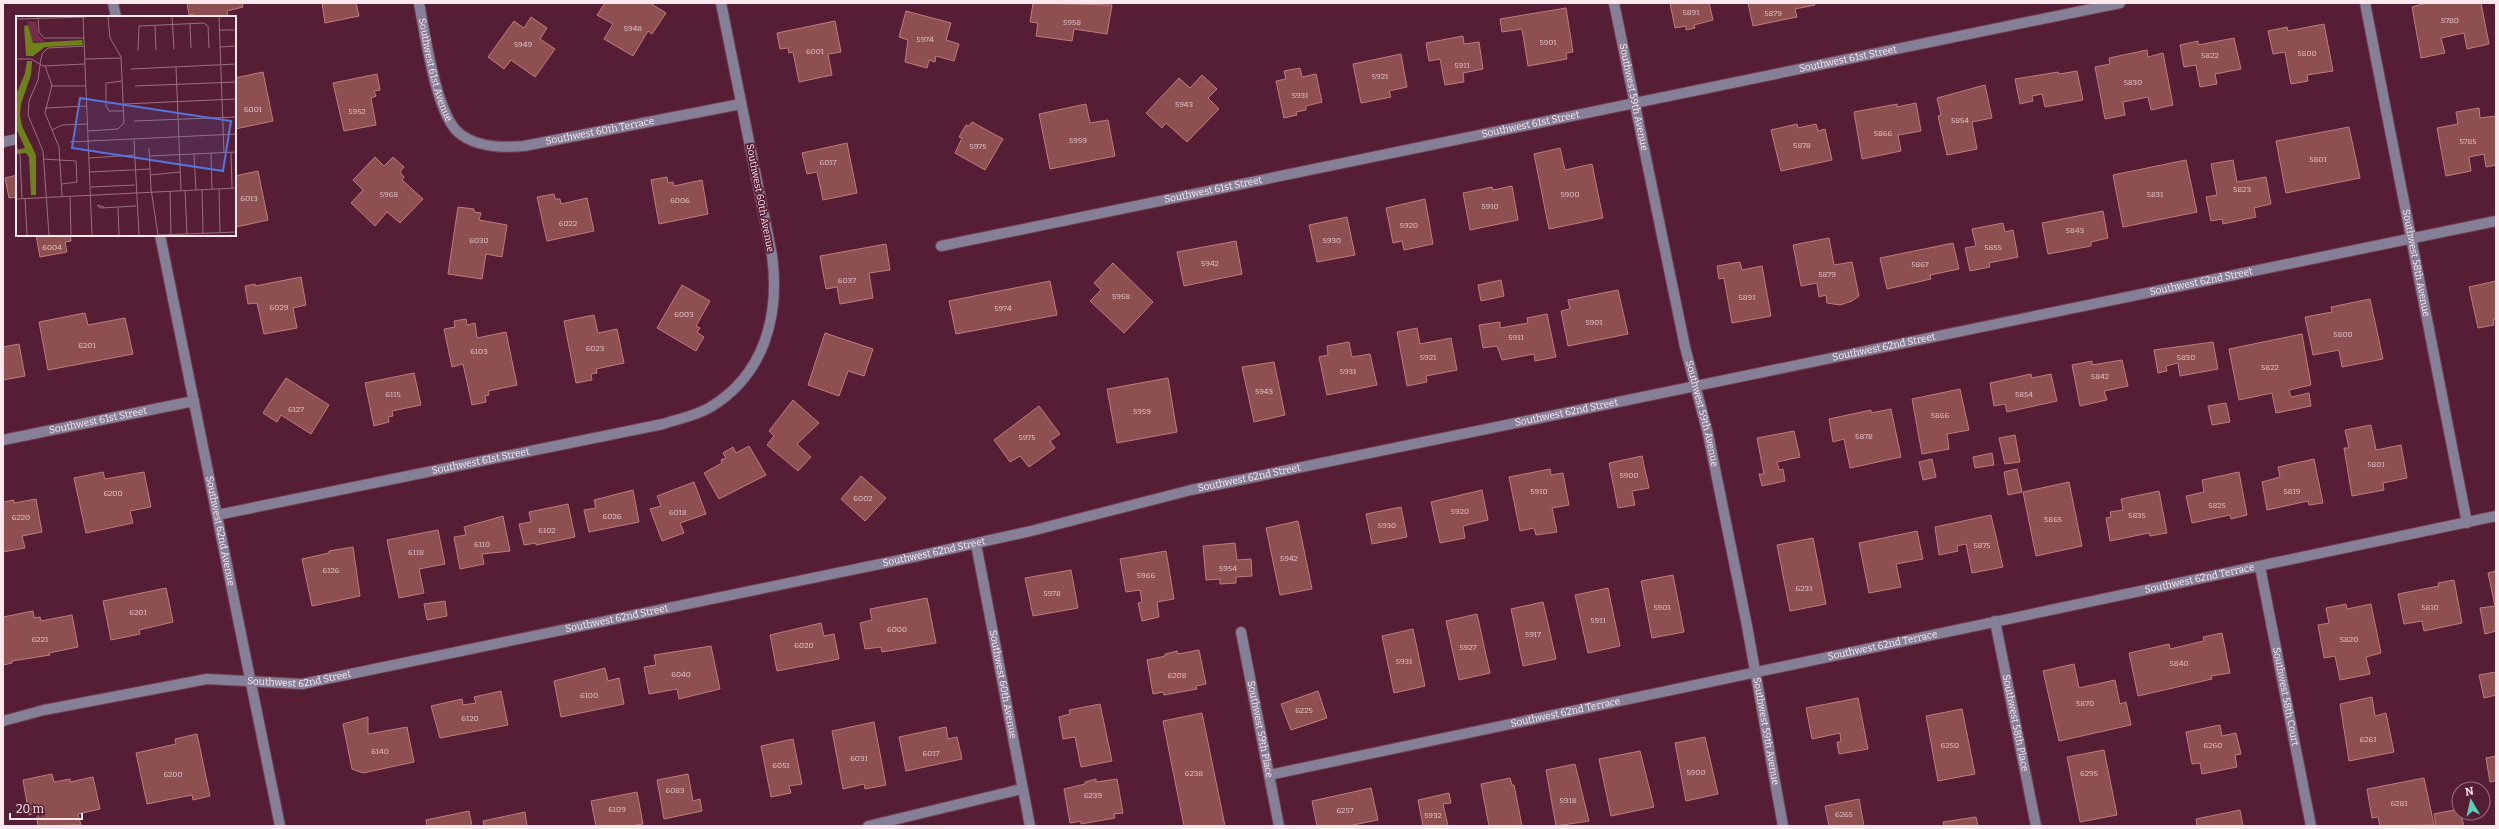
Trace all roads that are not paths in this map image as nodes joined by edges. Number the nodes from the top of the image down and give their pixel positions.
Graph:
1 (113, 3) edge
2 (419, 3) edge
3 (721, 3) edge
4 (1614, 3) edge
5 (2120, 3) edge
6 (2365, 3) edge
7 (116, 16) edge
8 (1634, 103) junction
9 (742, 104) junction
10 (459, 133) joint
11 (16, 139) edge
12 (3, 142) edge
13 (2496, 221) edge
14 (160, 236) edge
15 (2411, 238) junction
16 (940, 246) dead end
17 (736, 386) joint
18 (1695, 387) junction
19 (194, 401) junction
20 (3, 440) edge
21 (217, 515) junction
22 (2496, 516) edge
23 (2467, 523) junction
24 (976, 544) junction
25 (2260, 567) junction
26 (1995, 621) junction
27 (1241, 632) dead end
28 (1755, 673) junction
29 (251, 681) junction
30 (3, 721) edge
31 (1269, 775) junction
32 (1022, 789) junction
33 (280, 826) edge
34 (868, 826) edge
35 (1030, 826) edge
36 (1279, 826) edge
37 (1783, 826) edge
38 (2036, 826) edge
39 (2311, 826) edge

1 - 7 street
2 - 10 street, Southwest 61st Avenue
3 - 9 street, Southwest 60th Avenue
4 - 8 street, Southwest 59th Avenue
5 - 8 street, Southwest 61st Street
6 - 15 street, Southwest 58th Avenue
8 - 16 street, Southwest 61st Street
8 - 18 street, Southwest 59th Avenue
9 - 10 street, Southwest 60th Terrace
9 - 17 street, Southwest 60th Avenue
11 - 12 street
13 - 15 street, Southwest 62nd Street
14 - 19 street, Southwest 62nd Avenue
15 - 18 street, Southwest 62nd Street
15 - 23 street, Southwest 58th Avenue
17 - 21 street, Southwest 61st Street
18 - 24 street, Southwest 62nd Street
18 - 28 street, Southwest 59th Avenue
19 - 20 street, Southwest 61st Street
19 - 21 street, Southwest 62nd Avenue
21 - 29 street, Southwest 62nd Avenue
22 - 23 street, Southwest 62nd Terrace
23 - 25 street, Southwest 62nd Terrace
24 - 29 street, Southwest 62nd Street
24 - 32 street, Southwest 60th Avenue
25 - 26 street, Southwest 62nd Terrace
25 - 39 street, Southwest 58th Court
26 - 28 street, Southwest 62nd Terrace
26 - 38 street, Southwest 58th Place
27 - 31 street, Southwest 59th Place
28 - 31 street, Southwest 62nd Terrace
28 - 37 street, Southwest 59th Avenue
29 - 30 street, Southwest 62nd Street
29 - 33 street, Southwest 62nd Avenue
31 - 36 street, Southwest 59th Place
32 - 34 street
32 - 35 street, Southwest 60th Avenue

